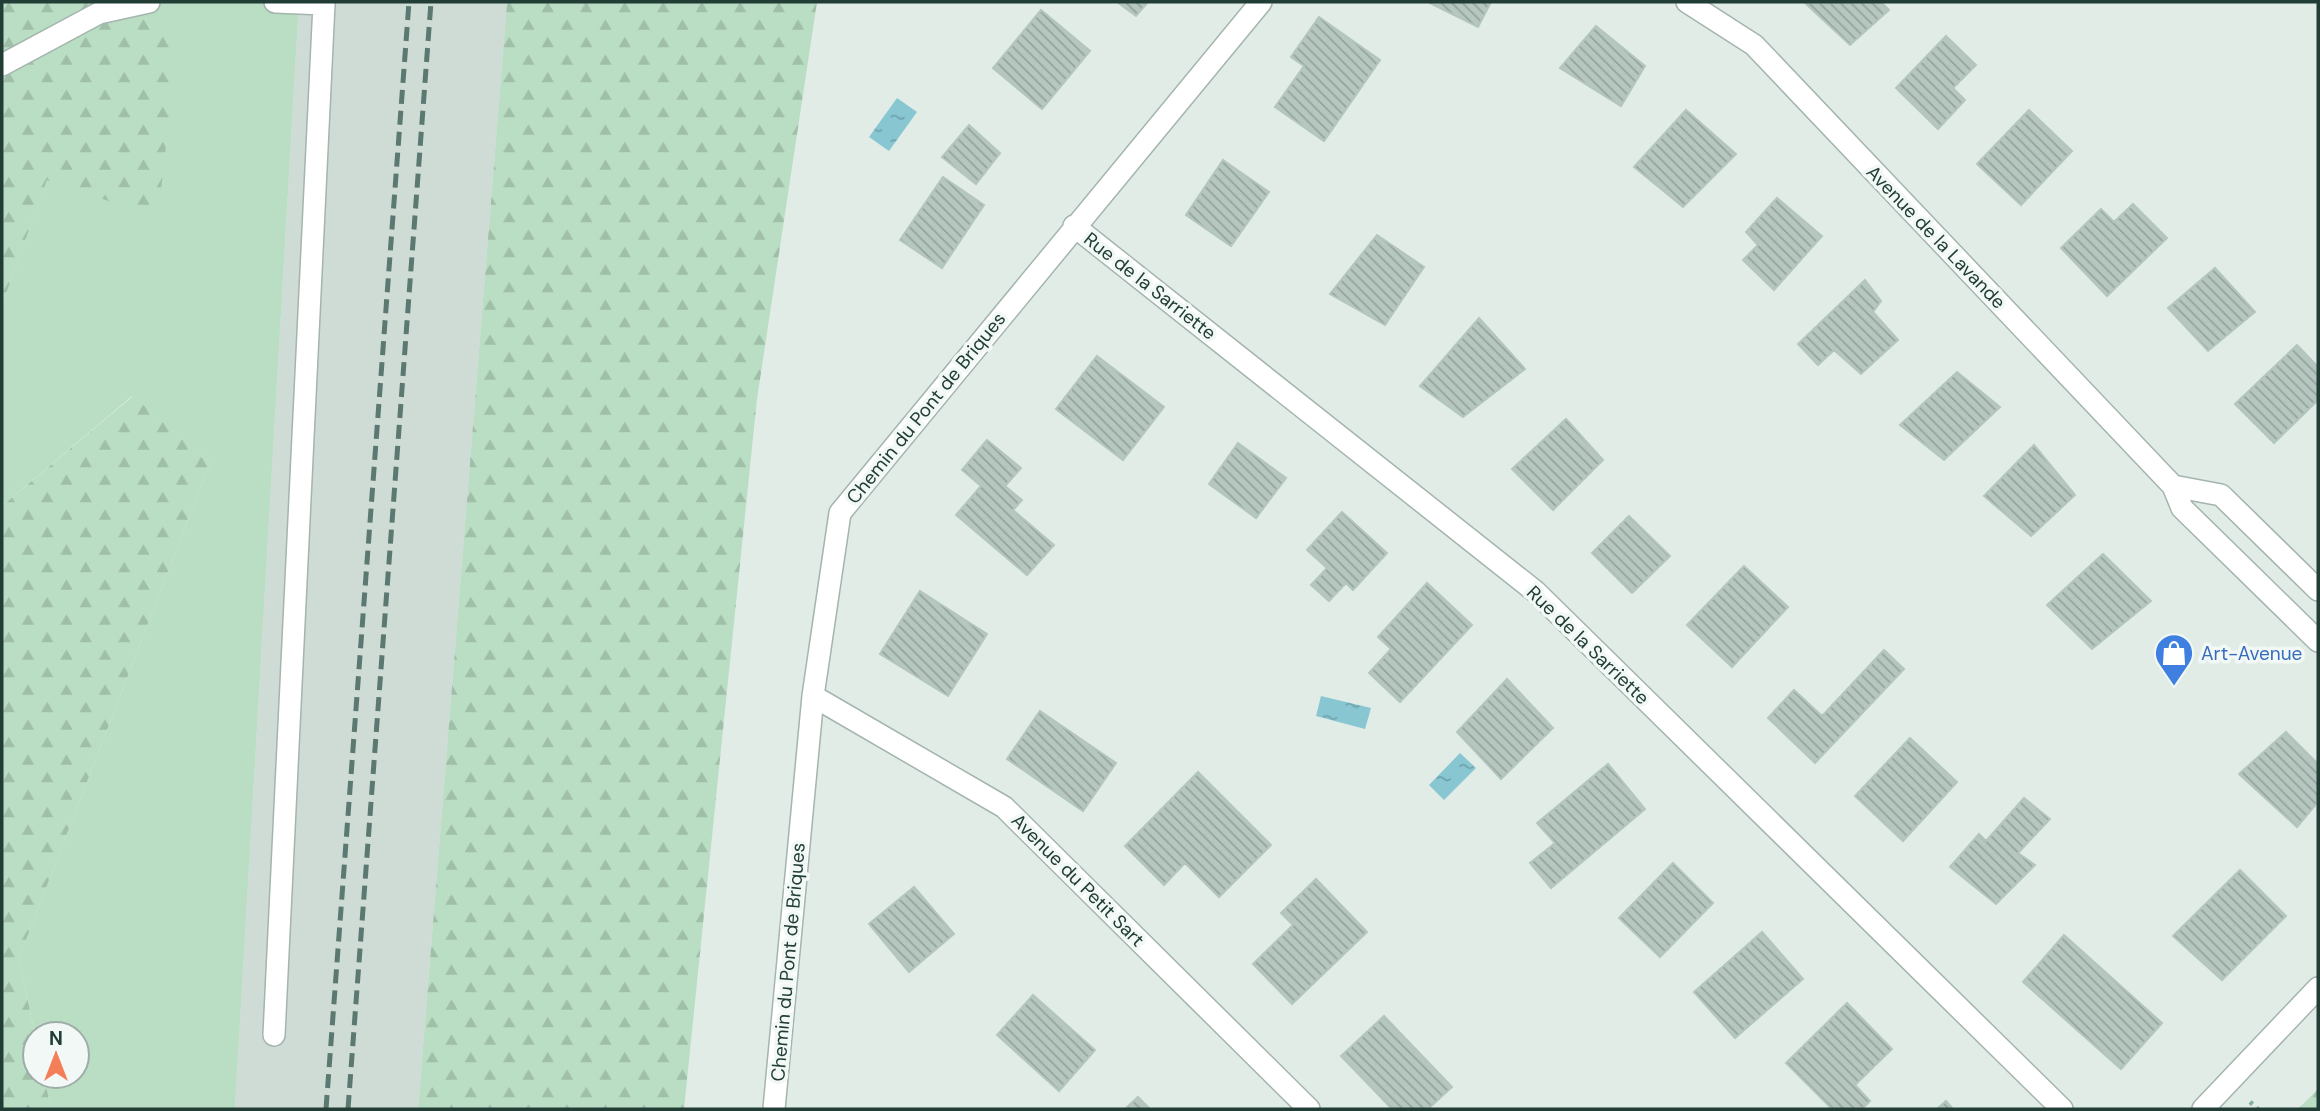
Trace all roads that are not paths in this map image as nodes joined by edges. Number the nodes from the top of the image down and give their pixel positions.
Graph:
1 (149, 2) edge
2 (275, 2) edge
3 (1261, 2) edge
4 (1687, 2) edge
5 (324, 3) edge
6 (2, 65) edge
7 (1074, 226) junction
8 (2174, 486) junction
9 (2318, 590) edge
10 (2318, 641) edge
11 (813, 696) junction
12 (2318, 988) edge
13 (274, 1035) dead end
14 (774, 1109) edge
15 (1308, 1109) edge
16 (2062, 1109) edge
17 (2203, 1109) edge

1 - 6 street
2 - 5 street
3 - 7 street, Chemin du Pont de Briques
4 - 8 street, Avenue de la Lavande
5 - 13 street
7 - 11 street, Chemin du Pont de Briques
7 - 16 street, Rue de la Sarriette
8 - 9 street
8 - 10 street, Avenue de la Lavande
11 - 14 street, Chemin du Pont de Briques
11 - 15 street, Avenue du Petit Sart
12 - 17 street

